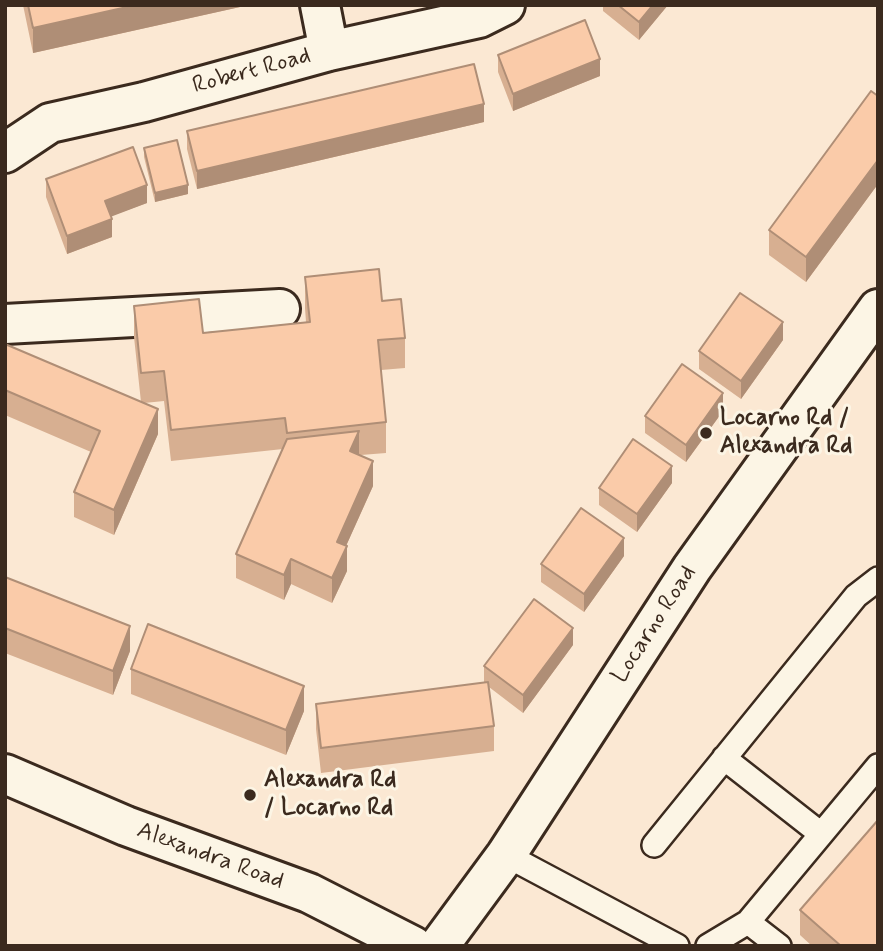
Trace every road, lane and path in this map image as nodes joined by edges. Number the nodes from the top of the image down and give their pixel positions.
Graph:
1 (320, 5) edge
2 (505, 5) edge
3 (329, 51) junction
4 (5, 153) edge
5 (280, 309) dead end
6 (878, 309) edge
7 (5, 324) edge
8 (878, 579) edge
9 (724, 758) junction
10 (878, 766) edge
11 (5, 774) edge
12 (821, 834) junction
13 (654, 845) dead end
14 (506, 855) junction
15 (748, 922) junction
16 (413, 946) edge
17 (439, 946) edge
18 (677, 946) edge
19 (708, 946) edge
20 (779, 946) edge

1 - 3 street
2 - 3 street, Robert Road
3 - 4 street, Robert Road
5 - 7 street
6 - 14 street, Locarno Road
8 - 9 lane
9 - 12 lane
9 - 13 lane
10 - 12 lane
11 - 16 street, Alexandra Road
12 - 15 lane
14 - 17 street, Locarno Road
14 - 18 lane
15 - 19 lane
15 - 20 lane

